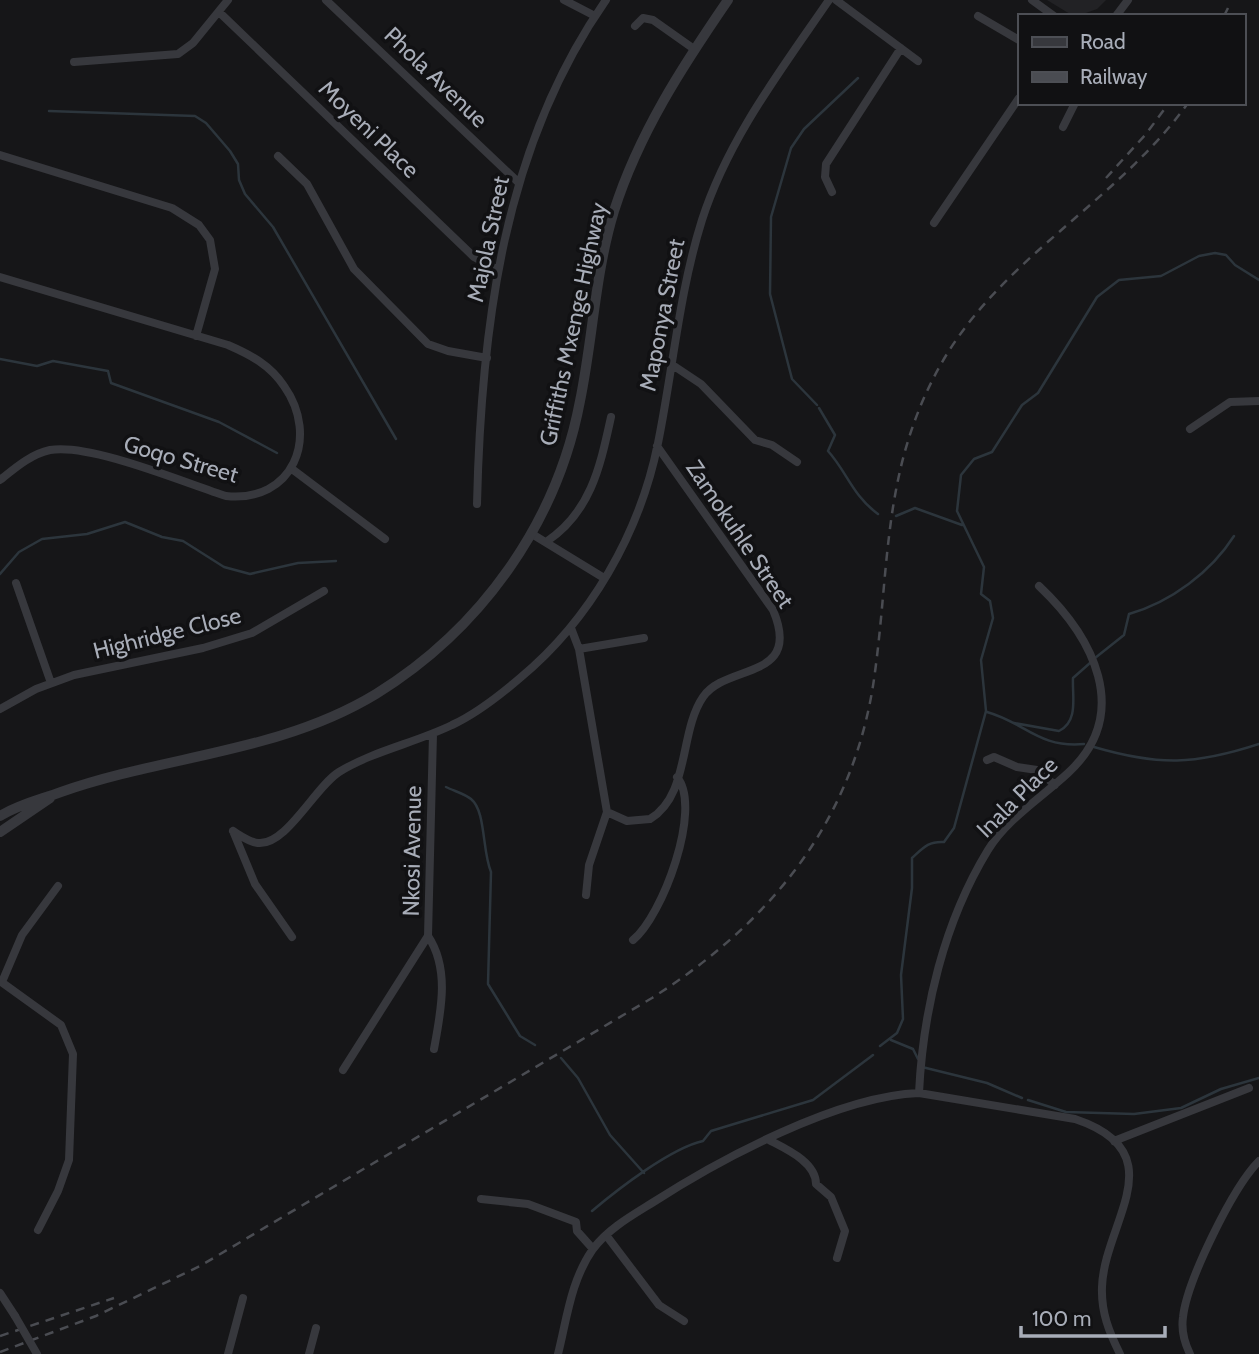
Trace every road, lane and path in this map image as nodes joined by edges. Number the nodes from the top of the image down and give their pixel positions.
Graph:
1 (228, 0) edge
2 (326, 0) edge
3 (564, 0) edge
4 (606, 0) edge
5 (728, 0) edge
6 (829, 0) edge
7 (836, 0) edge
8 (1032, 0) edge
9 (219, 12) junction
10 (1051, 14) edge
11 (595, 16) junction
12 (978, 16) dead end
13 (635, 26) dead end
14 (1018, 39) edge
15 (901, 48) junction
16 (694, 49) junction
17 (918, 61) dead end
18 (74, 62) dead end
19 (1018, 100) edge
20 (1074, 105) edge
21 (1063, 127) dead end
22 (0, 155) edge
23 (278, 156) dead end
24 (518, 182) junction
25 (832, 192) dead end
26 (934, 223) dead end
27 (496, 270) junction
28 (0, 277) edge
29 (196, 336) junction
30 (487, 358) junction
31 (671, 364) junction
32 (1259, 401) edge
33 (611, 417) dead end
34 (1190, 429) dead end
35 (657, 446) junction
36 (797, 462) dead end
37 (292, 469) junction
38 (0, 480) edge
39 (477, 505) dead end
40 (532, 534) junction
41 (385, 539) dead end
42 (546, 542) junction
43 (604, 578) junction
44 (16, 583) dead end
45 (1039, 586) dead end
46 (324, 591) dead end
47 (571, 628) junction
48 (644, 638) dead end
49 (579, 649) junction
50 (51, 683) junction
51 (0, 709) edge
52 (433, 734) junction
53 (987, 760) dead end
54 (677, 777) junction
55 (1055, 785) junction
56 (56, 794) junction
57 (607, 812) junction
58 (0, 816) edge
59 (0, 832) edge
60 (58, 886) dead end
61 (586, 895) dead end
62 (428, 936) junction
63 (292, 937) dead end
64 (634, 940) dead end
65 (1, 981) edge
66 (434, 1049) dead end
67 (343, 1070) dead end
68 (1249, 1088) dead end
69 (919, 1093) junction
70 (769, 1140) junction
71 (1114, 1141) junction
72 (1259, 1161) edge
73 (481, 1199) dead end
74 (38, 1230) dead end
75 (606, 1235) junction
76 (593, 1249) junction
77 (837, 1258) dead end
78 (0, 1293) edge
79 (243, 1298) dead end
80 (684, 1321) dead end
81 (316, 1328) dead end
82 (37, 1354) edge
83 (228, 1354) edge
84 (309, 1354) edge
85 (558, 1354) edge
86 (1119, 1354) edge
87 (1190, 1354) edge

1 - 9 street
2 - 24 street, Phola Avenue
3 - 11 street
4 - 11 street, Majola Street
5 - 16 street, Griffiths Mxenge Highway
6 - 31 street, Maponya Street
7 - 15 street
8 - 10 street
9 - 18 street
9 - 27 street, Moyeni Place
11 - 24 street, Majola Street
12 - 14 street
13 - 16 street
15 - 17 street
15 - 25 street
16 - 40 street, Griffiths Mxenge Highway
19 - 26 street
20 - 21 street
22 - 29 street
23 - 30 street
24 - 27 street, Majola Street
27 - 30 street, Majola Street
28 - 29 street
29 - 37 street
30 - 39 street, Majola Street
31 - 35 street, Maponya Street
31 - 36 street
32 - 34 street
33 - 42 street
35 - 43 street, Maponya Street
35 - 54 street, Zamokuhle Street
37 - 38 street, Goqo Street
37 - 41 street
40 - 42 street
40 - 56 street, Griffiths Mxenge Highway
42 - 43 street
43 - 47 street, Maponya Street
44 - 50 street
45 - 55 street, Inala Place
46 - 50 street, Highridge Close
47 - 49 street
47 - 52 street, Maponya Street
48 - 49 street
49 - 57 street
50 - 51 street, Highridge Close
52 - 62 street, Nkosi Avenue
52 - 63 street, Maponya Street
53 - 55 street
54 - 57 street, Zamokuhle Street
54 - 64 street
55 - 69 street, Inala Place
56 - 58 street, Griffiths Mxenge Highway
56 - 59 street, Griffiths Mxenge Highway
57 - 61 street
60 - 65 street
62 - 66 street
62 - 67 street, Nkosi Avenue
65 - 74 street
68 - 71 street
69 - 70 street
69 - 71 street
70 - 75 street
70 - 77 street
71 - 86 street
72 - 87 street
73 - 76 street
75 - 76 street
75 - 80 street
76 - 85 street
78 - 82 street, bridge
79 - 83 street
81 - 84 street

